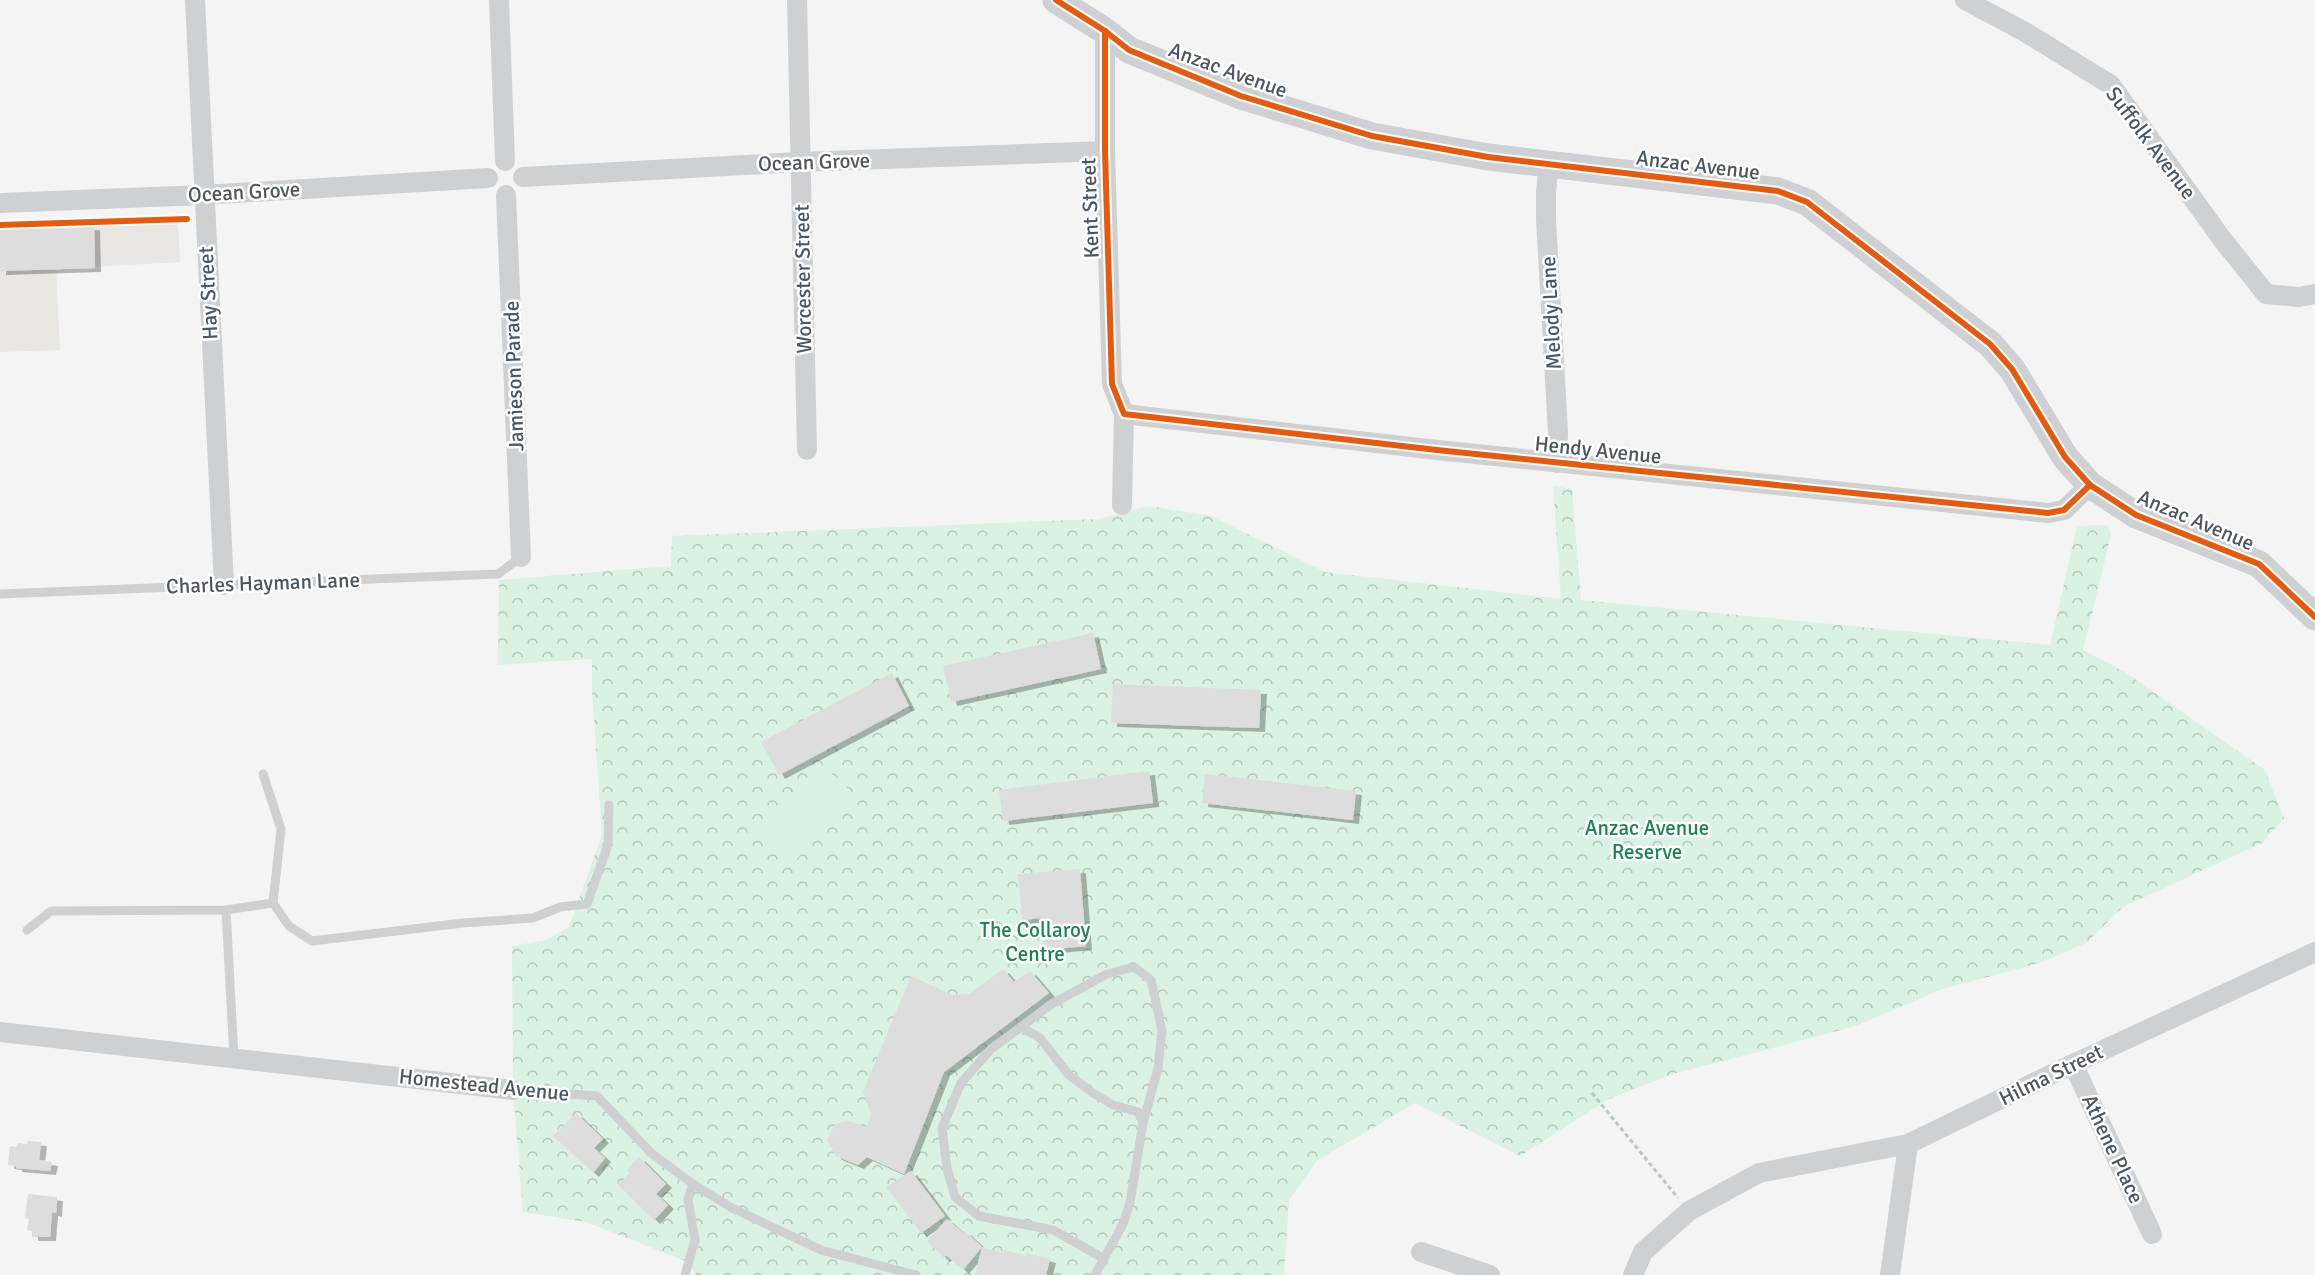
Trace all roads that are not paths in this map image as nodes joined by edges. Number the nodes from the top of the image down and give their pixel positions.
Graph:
1 (195, 0) edge
2 (500, 0) edge
3 (797, 0) edge
4 (1056, 0) edge
5 (1965, 0) edge
6 (1105, 31) junction
7 (1105, 151) junction
8 (505, 161) junction
9 (800, 162) junction
10 (1549, 164) junction
11 (523, 177) junction
12 (489, 178) junction
13 (203, 195) junction
14 (506, 195) junction
15 (0, 203) edge
16 (2315, 294) edge
17 (1124, 414) junction
18 (807, 450) dead end
19 (1557, 463) junction
20 (2090, 485) junction
21 (1122, 506) dead end
22 (521, 556) joint
23 (224, 585) junction
24 (0, 594) edge
25 (2315, 617) edge
26 (263, 774) dead end
27 (609, 805) dead end
28 (273, 903) junction
29 (226, 910) junction
30 (27, 930) dead end
31 (2315, 952) edge
32 (1021, 1027) junction
33 (0, 1032) edge
34 (234, 1058) junction
35 (2073, 1064) junction
36 (513, 1090) joint
37 (1143, 1123) junction
38 (1908, 1144) junction
39 (693, 1184) junction
40 (2152, 1234) dead end
41 (1421, 1252) dead end
42 (1103, 1258) junction
43 (685, 1275) edge
44 (916, 1275) edge
45 (1095, 1275) edge
46 (1490, 1275) edge
47 (1633, 1275) edge
48 (1890, 1275) edge

1 - 13 street, Hay Street
2 - 8 street
3 - 9 street, Worcester Street
4 - 6 street, Anzac Avenue
5 - 16 street, Suffolk Avenue
6 - 7 street, Kent Street
6 - 10 street, Anzac Avenue
7 - 9 street, Ocean Grove
7 - 17 street, Kent Street
8 - 11 street
8 - 12 street
9 - 11 street, Ocean Grove
9 - 18 street, Worcester Street
10 - 19 street, Melody Lane
10 - 20 street, Anzac Avenue
11 - 14 street
12 - 13 street, Ocean Grove
12 - 14 street
13 - 15 street, Ocean Grove
13 - 23 street, Hay Street
14 - 22 street, Jamieson Parade
17 - 19 street, Hendy Avenue
17 - 21 street
19 - 20 street, Hendy Avenue
20 - 25 street, Anzac Avenue
22 - 23 lane, Charles Hayman Lane
23 - 24 lane, Charles Hayman Lane
26 - 28 lane
27 - 28 lane
28 - 29 lane
29 - 30 lane
29 - 34 lane
31 - 35 street, Hilma Street
32 - 37 lane
32 - 37 lane
32 - 42 lane
33 - 34 street, Homestead Avenue
34 - 36 street, Homestead Avenue
35 - 38 street, Hilma Street
35 - 40 street, Athene Place
36 - 39 lane, Homestead Avenue
37 - 42 lane
38 - 47 street, Hilma Street
38 - 48 street
39 - 43 lane
39 - 44 lane, Homestead Avenue
41 - 46 street
42 - 45 lane

